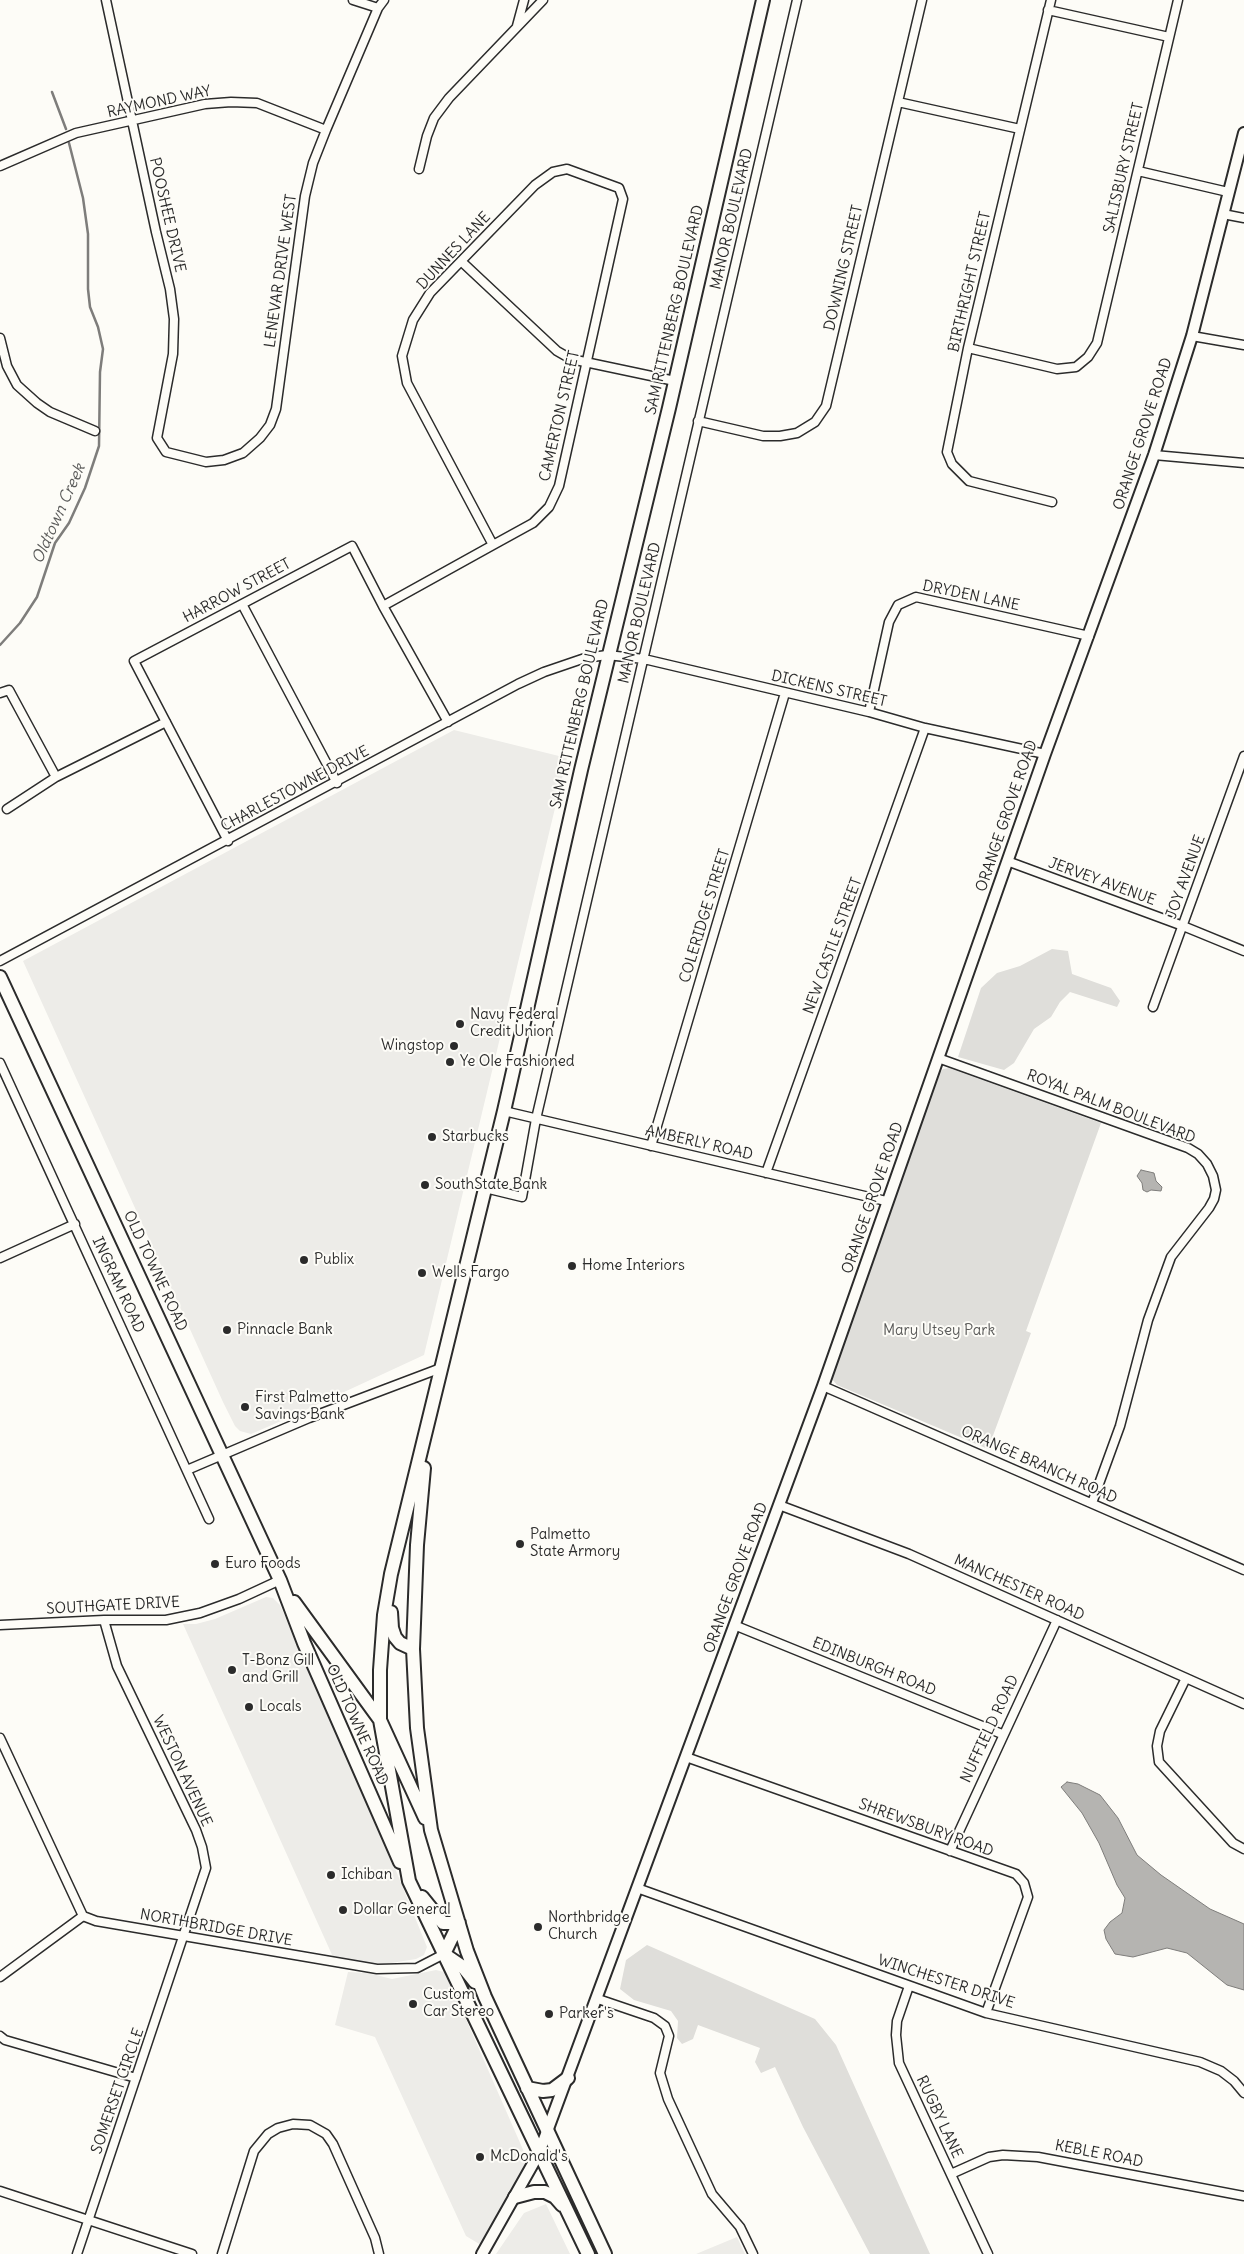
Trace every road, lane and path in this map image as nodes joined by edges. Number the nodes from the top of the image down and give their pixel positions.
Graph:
1 (106, 0) edge
2 (353, 0) edge
3 (384, 0) edge
4 (524, 0) edge
5 (543, 0) edge
6 (763, 0) edge
7 (797, 0) edge
8 (922, 0) edge
9 (1050, 0) edge
10 (1178, 0) edge
11 (378, 8) junction
12 (1048, 10) junction
13 (516, 28) junction
14 (1169, 37) junction
15 (898, 102) junction
16 (132, 121) junction
17 (1020, 129) junction
18 (326, 130) junction
19 (1244, 133) edge
20 (0, 166) edge
21 (419, 169) dead end
22 (1138, 171) junction
23 (1228, 192) junction
24 (623, 199) joint
25 (1223, 214) junction
26 (1244, 218) edge
27 (462, 262) junction
28 (1192, 336) junction
29 (0, 338) edge
30 (1244, 345) edge
31 (968, 348) junction
32 (587, 362) junction
33 (675, 382) junction
34 (698, 421) junction
35 (95, 431) dead end
36 (157, 438) joint
37 (1154, 455) junction
38 (1244, 463) edge
39 (1052, 502) dead end
40 (493, 546) junction
41 (242, 604) junction
42 (383, 606) junction
43 (1089, 636) junction
44 (607, 655) junction
45 (644, 659) junction
46 (0, 693) edge
47 (785, 693) junction
48 (869, 712) junction
49 (166, 722) junction
50 (448, 722) junction
51 (925, 728) junction
52 (1044, 754) junction
53 (1244, 756) edge
54 (56, 777) junction
55 (337, 783) junction
56 (7, 809) dead end
57 (228, 840) junction
58 (1006, 862) junction
59 (1183, 926) junction
60 (1244, 950) edge
61 (0, 961) edge
62 (0, 977) edge
63 (3, 990) edge
64 (1152, 1007) dead end
65 (938, 1058) junction
66 (0, 1063) edge
67 (504, 1111) junction
68 (536, 1119) junction
69 (651, 1146) junction
70 (766, 1173) junction
71 (485, 1188) junction
72 (886, 1201) junction
73 (75, 1224) junction
74 (0, 1258) edge
75 (441, 1368) junction
76 (823, 1386) junction
77 (430, 1415) junction
78 (222, 1454) junction
79 (187, 1470) junction
80 (1092, 1503) junction
81 (779, 1505) junction
82 (209, 1519) dead end
83 (1244, 1570) edge
84 (391, 1574) junction
85 (280, 1580) junction
86 (104, 1620) junction
87 (1057, 1620) junction
88 (0, 1625) edge
89 (734, 1625) junction
90 (413, 1649) junction
91 (1186, 1678) junction
92 (1244, 1704) edge
93 (380, 1720) junction
94 (1002, 1734) junction
95 (0, 1738) edge
96 (686, 1757) junction
97 (431, 1830) junction
98 (950, 1850) junction
99 (1244, 1850) edge
100 (409, 1882) junction
101 (637, 1888) junction
102 (83, 1916) junction
103 (459, 1923) junction
104 (184, 1937) junction
105 (444, 1954) junction
106 (0, 1977) edge
107 (909, 1986) junction
108 (485, 1997) junction
109 (598, 1999) junction
110 (986, 2013) junction
111 (0, 2036) edge
112 (136, 2078) junction
113 (568, 2078) junction
114 (527, 2088) junction
115 (1244, 2093) edge
116 (548, 2131) junction
117 (540, 2153) junction
118 (951, 2174) junction
119 (0, 2191) edge
120 (1244, 2196) edge
121 (515, 2197) junction
122 (567, 2210) junction
123 (89, 2220) junction
124 (77, 2254) edge
125 (192, 2254) edge
126 (222, 2254) edge
127 (379, 2254) edge
128 (482, 2254) edge
129 (588, 2254) edge
130 (605, 2254) edge
131 (753, 2254) edge
132 (988, 2254) edge

1 - 16 street, POOSHEE DRIVE
2 - 11 street
3 - 11 street, LENEVAR DRIVE WEST
4 - 13 street
5 - 13 street
6 - 33 main road, SAM RITTENBERG BOULEVARD
7 - 34 street, MANOR BOULEVARD
8 - 15 street, DOWNING STREET
9 - 12 street, BIRTHRIGHT STREET
10 - 14 street, SALISBURY STREET
11 - 18 street, LENEVAR DRIVE WEST
12 - 14 street
12 - 17 street, BIRTHRIGHT STREET
13 - 21 street
14 - 22 street, SALISBURY STREET
15 - 17 street
15 - 34 street, DOWNING STREET
16 - 18 street, RAYMOND WAY
16 - 20 street, RAYMOND WAY
16 - 36 street, POOSHEE DRIVE
17 - 31 street, BIRTHRIGHT STREET
18 - 36 street, LENEVAR DRIVE WEST
19 - 23 street, ORANGE GROVE ROAD
22 - 23 street
22 - 31 street, SALISBURY STREET
23 - 25 street, ORANGE GROVE ROAD
24 - 27 street, DUNNES LANE
24 - 32 street, CAMERTON STREET
25 - 26 street
25 - 28 street, ORANGE GROVE ROAD
27 - 32 street
27 - 40 street, DUNNES LANE
28 - 30 street
28 - 37 street, ORANGE GROVE ROAD
29 - 35 street
31 - 39 street, BIRTHRIGHT STREET
32 - 33 street
32 - 40 street, CAMERTON STREET
33 - 44 main road, SAM RITTENBERG BOULEVARD
34 - 45 street, MANOR BOULEVARD
37 - 38 street
37 - 43 street, ORANGE GROVE ROAD
40 - 42 street, CAMERTON STREET
41 - 42 street, HARROW STREET
41 - 49 street, HARROW STREET
41 - 55 street
42 - 50 street
43 - 48 street, DRYDEN LANE
43 - 52 street, ORANGE GROVE ROAD
44 - 45 street, DICKENS STREET
44 - 50 street, CHARLESTOWNE DRIVE
44 - 67 main road, SAM RITTENBERG BOULEVARD
45 - 47 street, DICKENS STREET
45 - 68 street, MANOR BOULEVARD
46 - 54 street
47 - 48 street, DICKENS STREET
47 - 69 street, COLERIDGE STREET
48 - 51 street, DICKENS STREET
49 - 54 street
49 - 57 street
50 - 55 street, CHARLESTOWNE DRIVE
51 - 52 street, DICKENS STREET
51 - 70 street, NEW CASTLE STREET
52 - 58 street, ORANGE GROVE ROAD
53 - 59 street, JOY AVENUE
54 - 56 street
55 - 57 street, CHARLESTOWNE DRIVE
57 - 61 street, CHARLESTOWNE DRIVE
58 - 59 street, JERVEY AVENUE
58 - 65 street, ORANGE GROVE ROAD
59 - 60 street, JERVEY AVENUE
59 - 64 street, JOY AVENUE
62 - 63 main road, OLD TOWNE ROAD
63 - 78 main road, OLD TOWNE ROAD
65 - 72 street, ORANGE GROVE ROAD
65 - 80 street, ROYAL PALM BOULEVARD
66 - 73 street, INGRAM ROAD
67 - 68 street, AMBERLY ROAD
67 - 71 main road, SAM RITTENBERG BOULEVARD
68 - 69 street, AMBERLY ROAD
68 - 71 street, MANOR BOULEVARD
69 - 70 street, AMBERLY ROAD
70 - 72 street, AMBERLY ROAD
71 - 75 main road, SAM RITTENBERG BOULEVARD
72 - 76 street, ORANGE GROVE ROAD
73 - 74 street
73 - 79 street, INGRAM ROAD
75 - 77 main road, SAM RITTENBERG BOULEVARD
75 - 78 street
76 - 80 street, ORANGE BRANCH ROAD
76 - 81 street, ORANGE GROVE ROAD
77 - 84 main road, SAM RITTENBERG BOULEVARD
77 - 90 main road, SAM RITTENBERG BOULEVARD
78 - 79 street
78 - 85 main road, OLD TOWNE ROAD
79 - 82 street, INGRAM ROAD
80 - 83 street, ORANGE BRANCH ROAD
81 - 87 street, MANCHESTER ROAD
81 - 89 street, ORANGE GROVE ROAD
84 - 90 main road
84 - 93 main road, SAM RITTENBERG BOULEVARD
85 - 86 street, SOUTHGATE DRIVE
85 - 93 main road, OLD TOWNE ROAD
85 - 100 main road, OLD TOWNE ROAD
86 - 88 street, SOUTHGATE DRIVE
86 - 104 street, WESTON AVENUE
87 - 91 street, MANCHESTER ROAD
87 - 94 street, NUFFIELD ROAD
89 - 94 street, EDINBURGH ROAD
89 - 96 street, ORANGE GROVE ROAD
90 - 97 main road, SAM RITTENBERG BOULEVARD
91 - 92 street, MANCHESTER ROAD
91 - 99 street
93 - 97 main road, OLD TOWNE ROAD
93 - 100 main road, SAM RITTENBERG BOULEVARD
94 - 98 street, NUFFIELD ROAD
95 - 102 street
96 - 98 street, SHREWSBURY ROAD
96 - 101 street, ORANGE GROVE ROAD
97 - 103 main road, SAM RITTENBERG BOULEVARD
98 - 110 street, SHREWSBURY ROAD
100 - 103 main road
100 - 105 main road, SAM RITTENBERG BOULEVARD
101 - 107 street, WINCHESTER DRIVE
101 - 109 street, ORANGE GROVE ROAD
102 - 104 street, NORTHBRIDGE DRIVE
102 - 106 street
103 - 105 main road
103 - 108 main road, SAM RITTENBERG BOULEVARD
104 - 105 street, NORTHBRIDGE DRIVE
104 - 112 street, SOMERSET CIRCLE
105 - 108 main road
105 - 117 main road, SAM RITTENBERG BOULEVARD
107 - 110 street, WINCHESTER DRIVE
107 - 118 street, RUGBY LANE
108 - 114 main road, SAM RITTENBERG BOULEVARD
109 - 113 street, ORANGE GROVE ROAD
109 - 131 street
110 - 115 street, WINCHESTER DRIVE
111 - 112 street
112 - 123 street, SOMERSET CIRCLE
113 - 114 main road
113 - 116 street, ORANGE GROVE ROAD
114 - 116 main road, SAM RITTENBERG BOULEVARD
116 - 117 street, ORANGE GROVE ROAD
116 - 130 main road, SAM RITTENBERG BOULEVARD
117 - 121 street, ORANGE GROVE ROAD
117 - 122 main road, SAM RITTENBERG BOULEVARD
118 - 120 street, KEBLE ROAD
118 - 132 street, RUGBY LANE
119 - 123 street
121 - 122 main road
121 - 128 street, ORANGE GROVE ROAD
122 - 129 main road, SAM RITTENBERG BOULEVARD
123 - 124 street, SOMERSET CIRCLE
123 - 125 street
126 - 127 street

